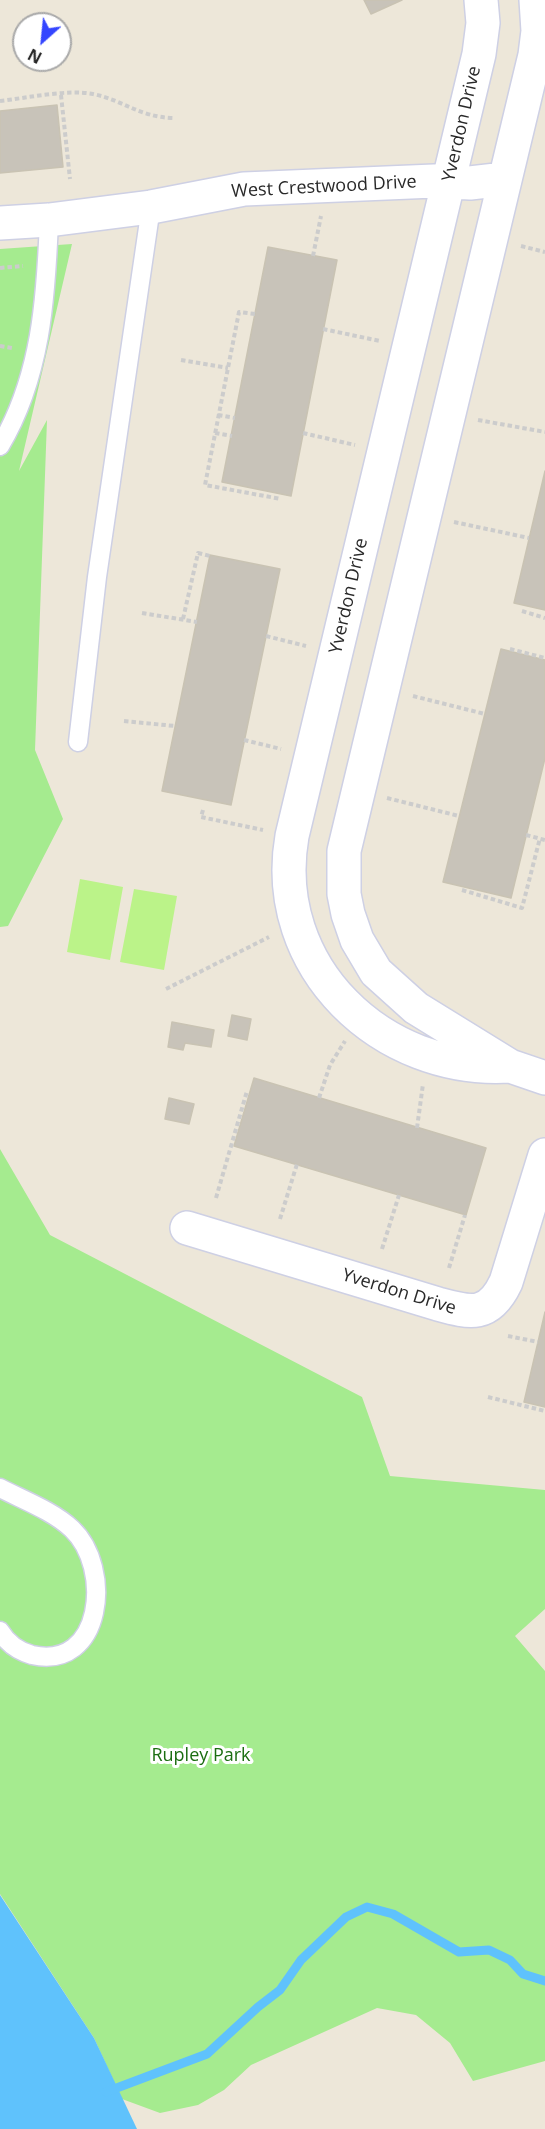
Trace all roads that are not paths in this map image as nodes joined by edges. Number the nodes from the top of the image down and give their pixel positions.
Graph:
1 (481, 0) edge
2 (536, 0) edge
3 (505, 179) junction
4 (448, 182) junction
5 (151, 207) junction
6 (50, 220) junction
7 (0, 223) edge
8 (0, 446) edge
9 (78, 742) dead end
10 (510, 1066) junction
11 (545, 1078) edge
12 (545, 1155) edge
13 (187, 1228) dead end
14 (0, 1488) edge
15 (0, 1631) edge

1 - 4 street, Yverdon Drive
2 - 3 street, Yverdon Drive
3 - 4 street, West Crestwood Drive
3 - 10 street, Yverdon Drive
4 - 5 street, West Crestwood Drive
4 - 10 street, Yverdon Drive
5 - 6 street, West Crestwood Drive
5 - 9 lane
6 - 7 street, West Crestwood Drive
6 - 8 lane
10 - 11 street, Yverdon Drive
12 - 13 street, Yverdon Drive
14 - 15 lane

